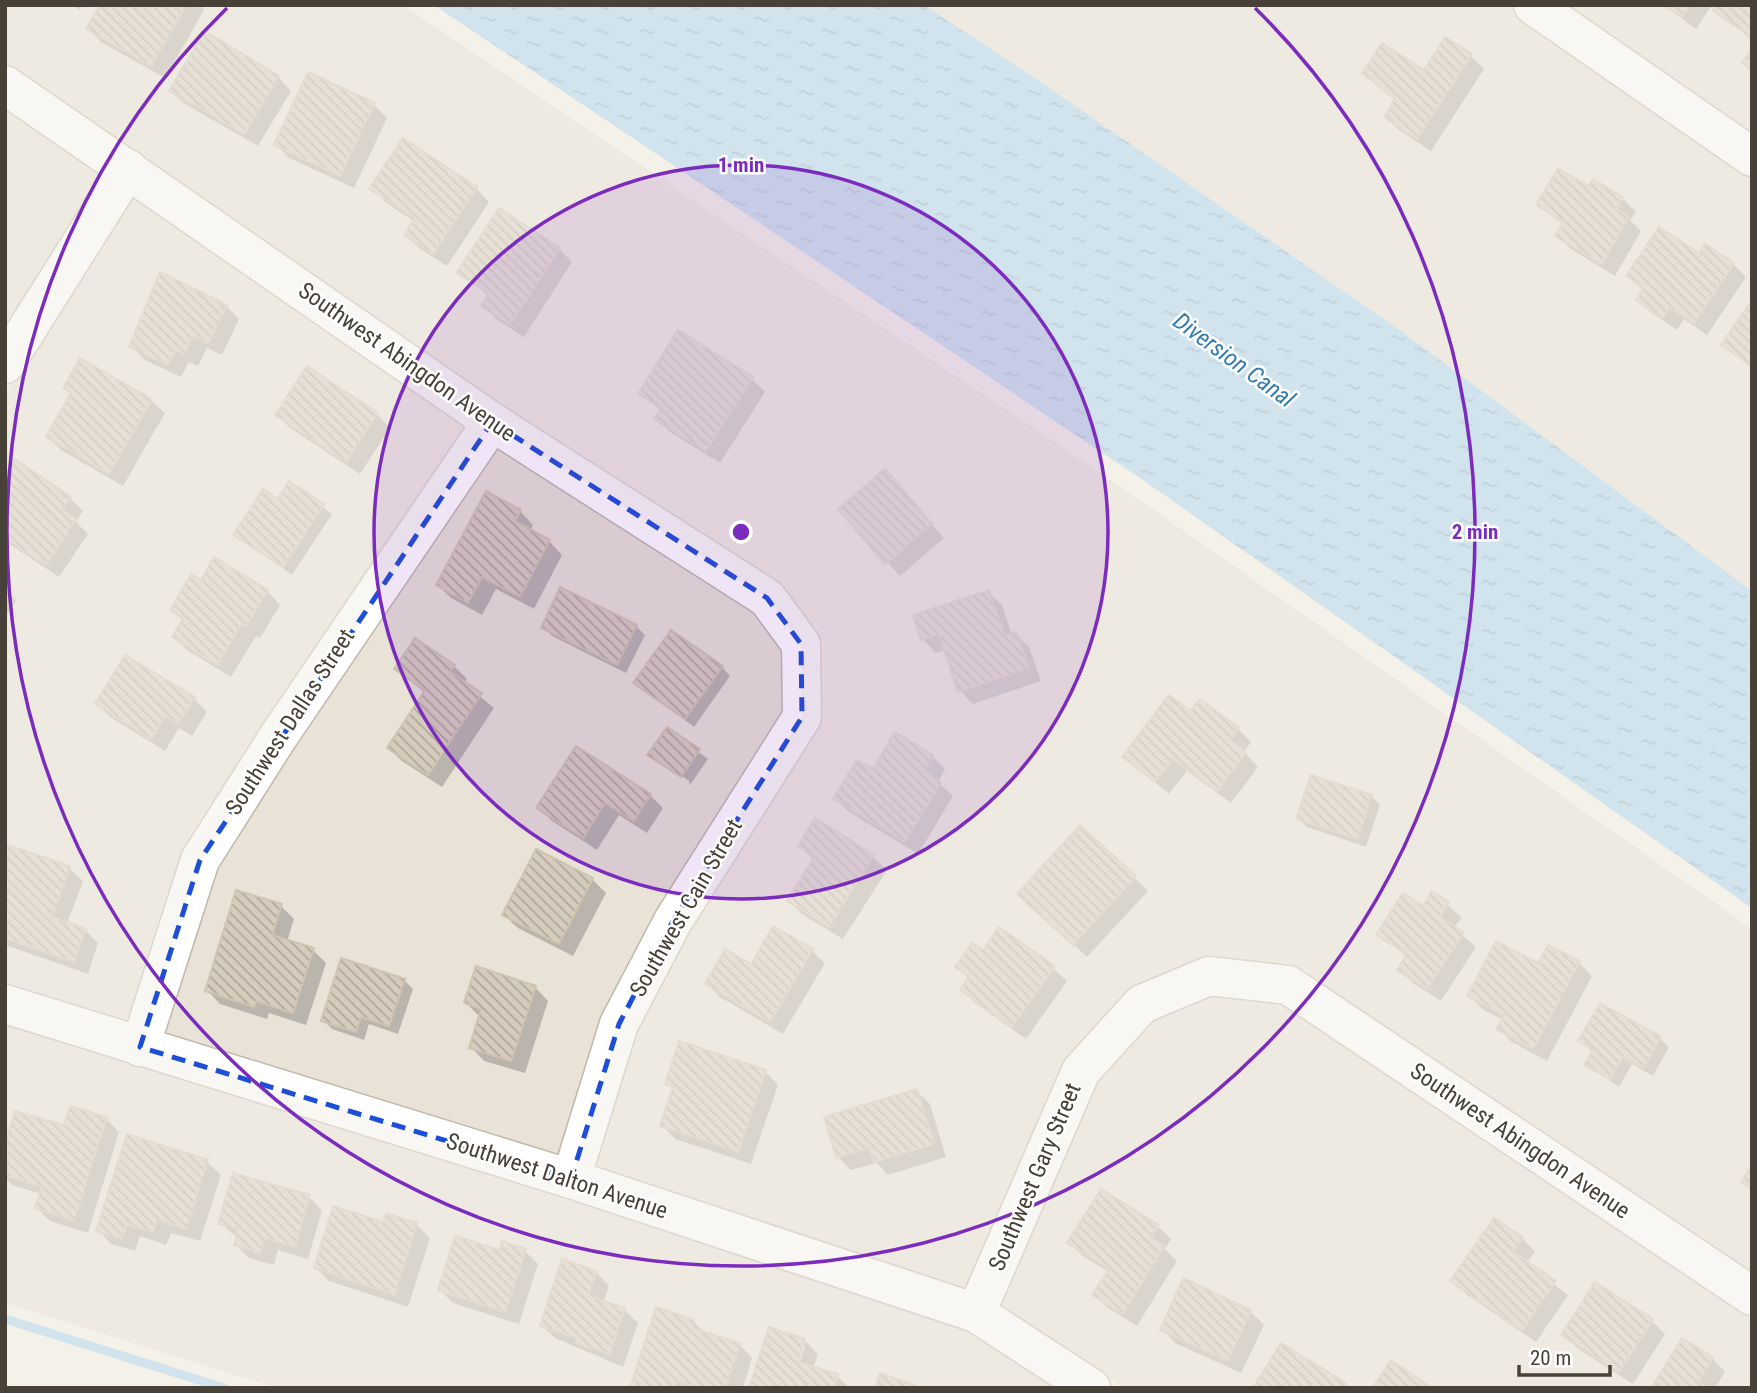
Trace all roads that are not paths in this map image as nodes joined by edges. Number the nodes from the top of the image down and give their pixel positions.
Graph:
1 (1533, 5) edge
2 (5, 85) edge
3 (1752, 158) edge
4 (128, 169) junction
5 (5, 364) edge
6 (492, 422) junction
7 (801, 644) joint
8 (1288, 985) joint
9 (5, 1004) edge
10 (140, 1047) junction
11 (571, 1179) junction
12 (1752, 1296) edge
13 (976, 1313) junction
14 (1091, 1388) edge

1 - 3 street
2 - 4 street, Southwest Abingdon Avenue
4 - 5 street
4 - 6 street, Southwest Abingdon Avenue
6 - 7 street, Southwest Abingdon Avenue
6 - 10 street, Southwest Dallas Street
7 - 11 street, Southwest Cain Street
8 - 12 street, Southwest Abingdon Avenue
8 - 13 street, Southwest Gary Street
9 - 10 street, Southwest Dalton Avenue
10 - 11 street, Southwest Dalton Avenue
11 - 13 street, Southwest Dalton Avenue
13 - 14 street, Southwest Dalton Avenue

